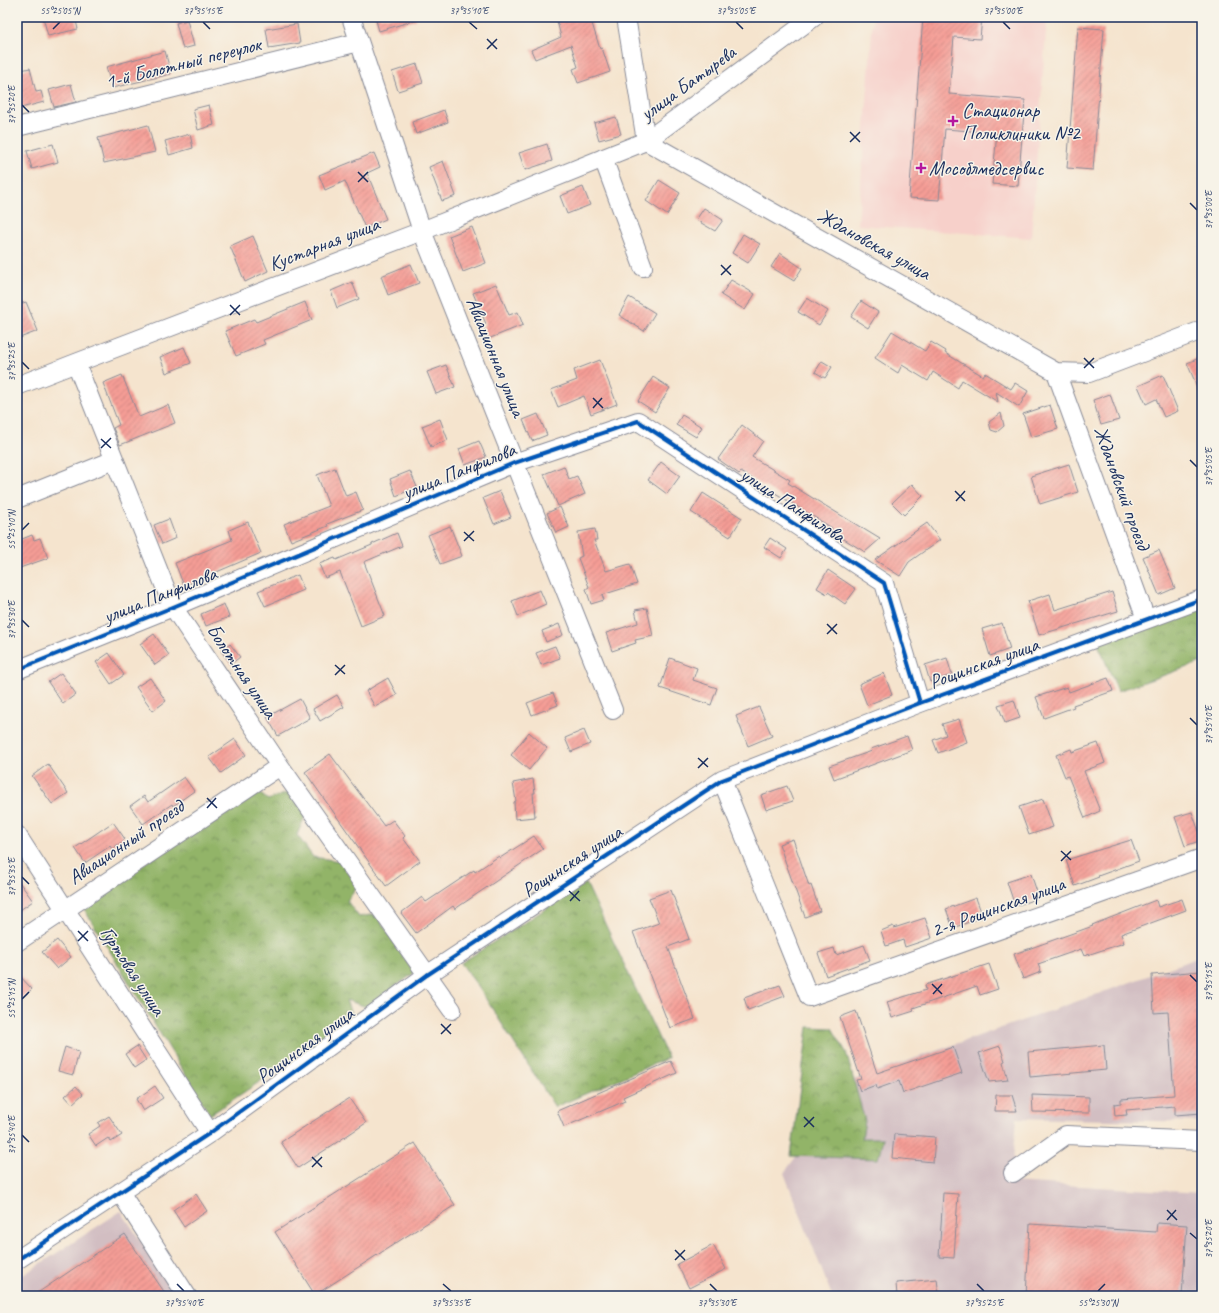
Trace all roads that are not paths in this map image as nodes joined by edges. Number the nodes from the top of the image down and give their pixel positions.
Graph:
1 (351, 17) edge
2 (626, 17) edge
3 (814, 17) edge
4 (359, 42) junction
5 (17, 126) edge
6 (646, 141) junction
7 (603, 158) junction
8 (422, 231) junction
9 (643, 267) dead end
10 (1202, 330) edge
11 (76, 363) junction
12 (1056, 372) junction
13 (17, 386) edge
14 (114, 460) junction
15 (514, 463) junction
16 (17, 499) edge
17 (1202, 599) edge
18 (173, 607) junction
19 (1146, 619) junction
20 (17, 670) edge
21 (920, 703) junction
22 (613, 710) dead end
23 (280, 766) junction
24 (722, 780) junction
25 (17, 835) edge
26 (1202, 858) edge
27 (66, 909) junction
28 (17, 942) edge
29 (427, 975) junction
30 (452, 1010) dead end
31 (210, 1133) junction
32 (1202, 1141) edge
33 (1013, 1173) dead end
34 (120, 1192) junction
35 (17, 1260) edge
36 (187, 1296) edge

1 - 4 street, Авиационная улица
2 - 6 street
3 - 6 street, улица Батырева
4 - 5 street, 1-й Болотный переулок
4 - 8 street, Авиационная улица
6 - 7 street, Кустарная улица
6 - 12 street, Ждановская улица
7 - 8 street, Кустарная улица
7 - 9 street
8 - 11 street, Кустарная улица
8 - 15 street, Авиационная улица
10 - 12 street, Ждановская улица
11 - 13 street, Кустарная улица
11 - 14 street, Болотная улица
12 - 19 street, Ждановский проезд
14 - 16 street
14 - 18 street, Болотная улица
15 - 18 street, улица Панфилова
15 - 21 street, улица Панфилова
15 - 22 street, Авиационная улица
17 - 19 street, Рощинская улица
18 - 20 street, улица Панфилова
18 - 23 street, Болотная улица
19 - 21 street, Рощинская улица
21 - 24 street, Рощинская улица
23 - 27 street, Авиационный проезд
23 - 29 street, Болотная улица
24 - 26 street, 2-я Рощинская улица
24 - 29 street, Рощинская улица
25 - 27 street, Гуртовая улица
27 - 28 street, Авиационный проезд
27 - 31 street, Гуртовая улица
29 - 30 street, Болотная улица
29 - 31 street, Рощинская улица
31 - 34 street, Рощинская улица
32 - 33 street
34 - 35 street, Рощинская улица
34 - 36 street

